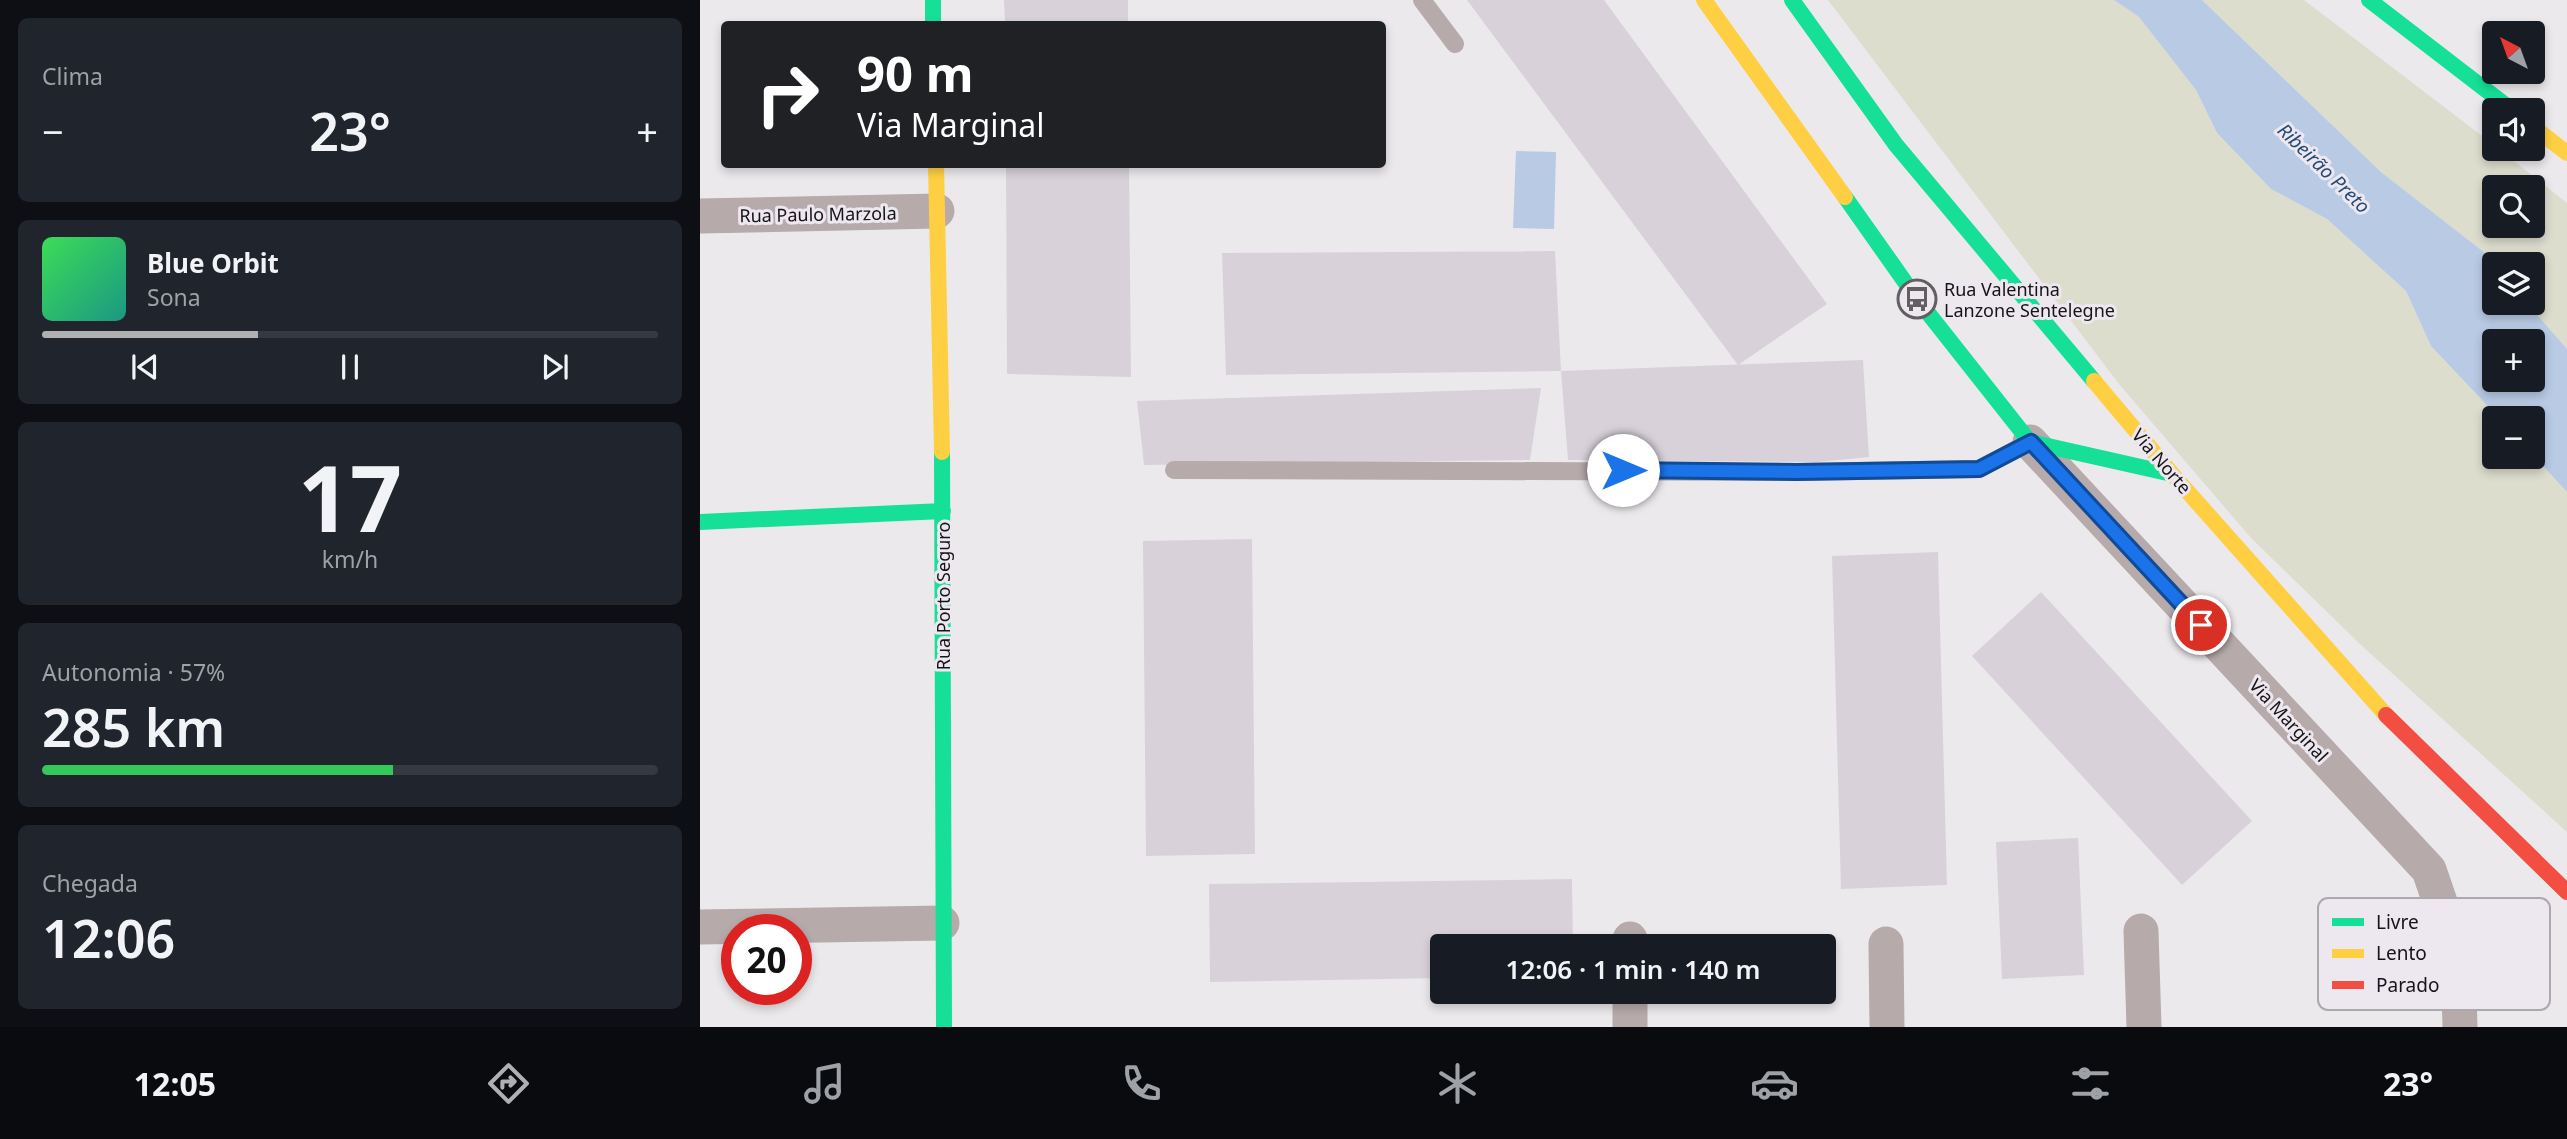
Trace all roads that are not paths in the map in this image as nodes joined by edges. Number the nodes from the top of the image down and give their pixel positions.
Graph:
1 (933, 0) edge
2 (1422, 0) edge
3 (1704, 0) edge
4 (1792, 0) edge
5 (2369, 0) edge
6 (933, 21) edge
7 (1455, 44) dead end
8 (2496, 98) edge
9 (2545, 136) edge
10 (2567, 153) edge
11 (936, 168) edge
12 (937, 211) junction
13 (700, 216) edge
14 (2031, 442) junction
15 (1174, 470) dead end
16 (2172, 474) junction
17 (943, 511) junction
18 (700, 522) edge
19 (2567, 892) edge
20 (2439, 898) edge
21 (942, 923) junction
22 (700, 928) edge
23 (2141, 931) dead end
24 (1886, 944) dead end
25 (1630, 1004) edge
26 (943, 1027) edge
27 (1630, 1027) edge
28 (1887, 1027) edge
29 (2144, 1027) edge

1 - 6 street
2 - 7 lane
3 - 14 street
4 - 16 street, Via Norte
5 - 8 street
9 - 10 street
11 - 12 street, Rua Porto Seguro
12 - 13 street, Rua Paulo Marzola
12 - 17 street, Rua Porto Seguro
14 - 15 lane
14 - 16 street
14 - 20 street, Via Marginal
16 - 19 street, Via Norte
17 - 18 street
17 - 21 street, Rua Porto Seguro
21 - 22 street
21 - 26 street, Rua Porto Seguro
23 - 29 street
24 - 28 street
25 - 27 street

